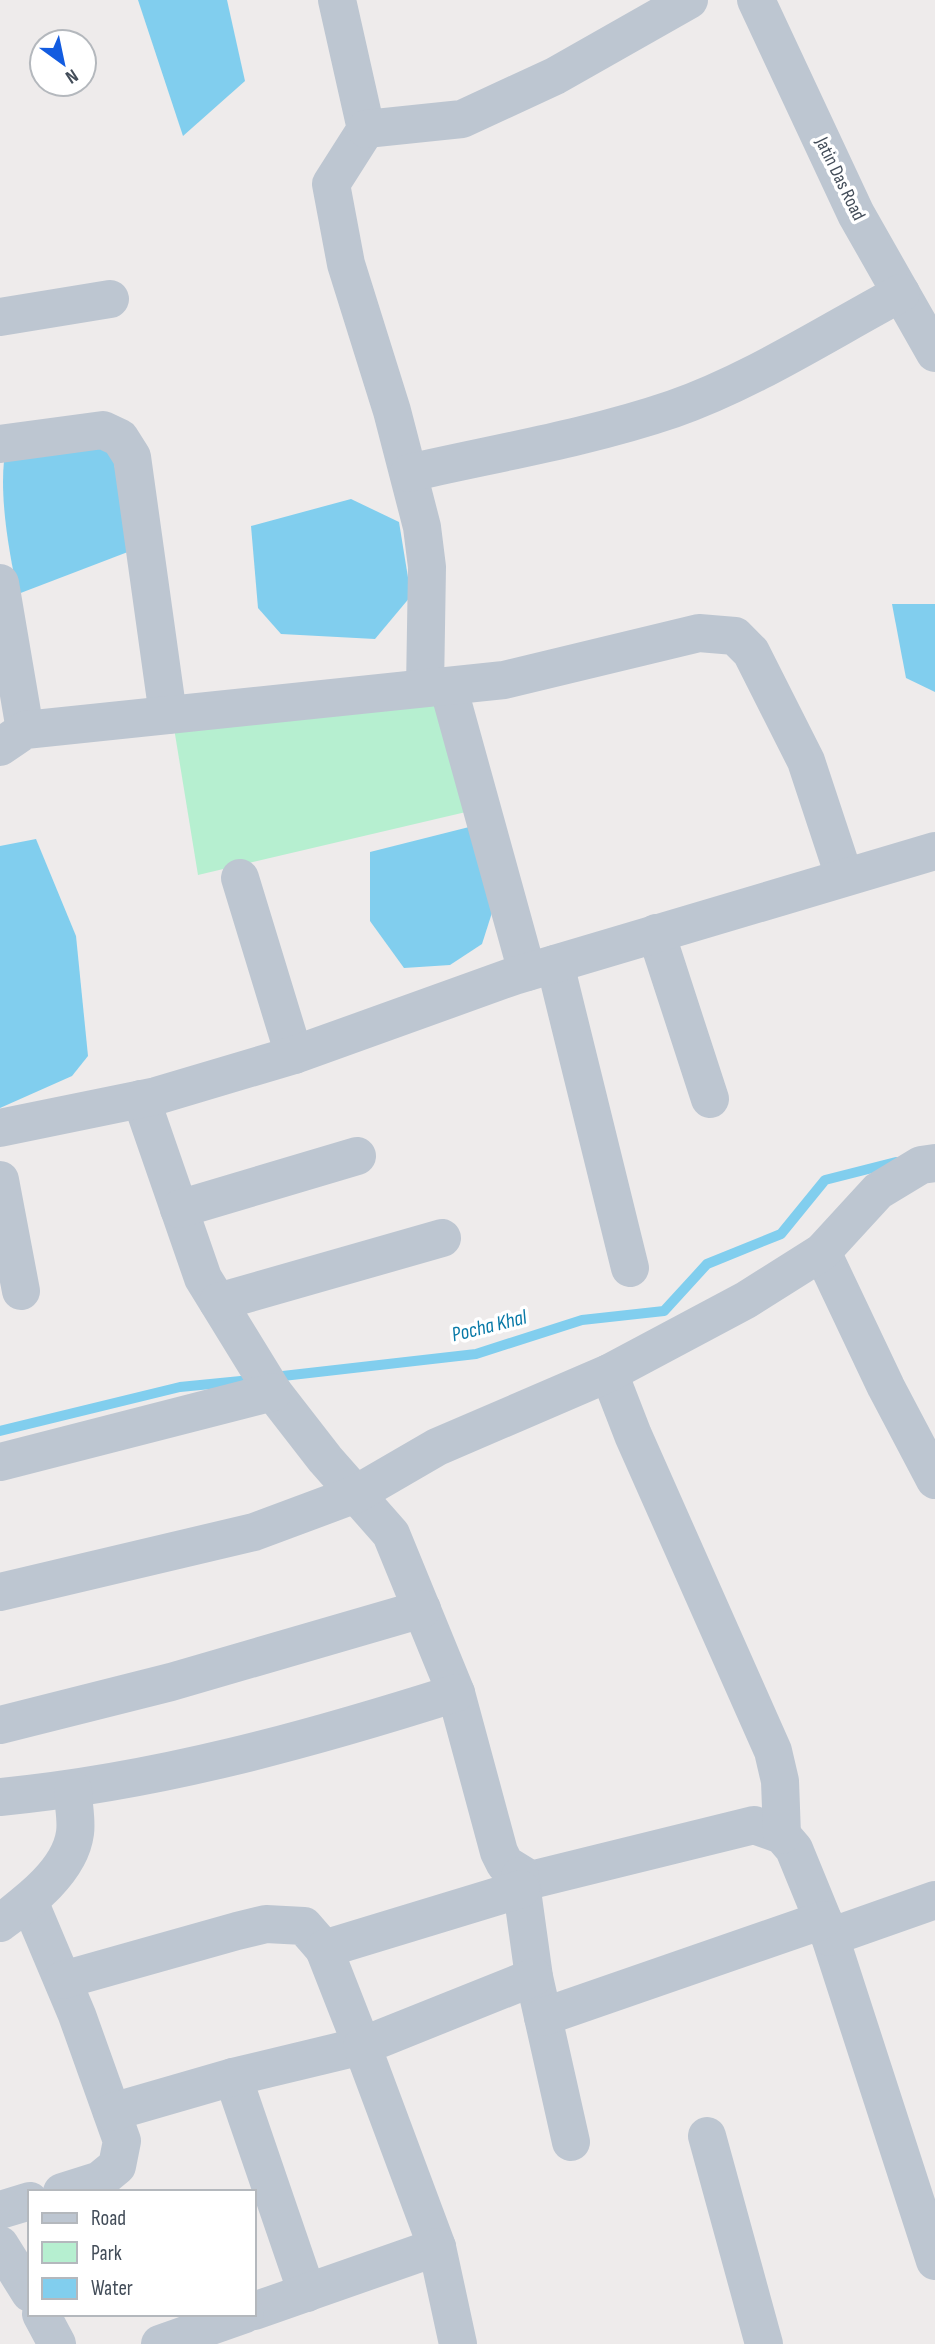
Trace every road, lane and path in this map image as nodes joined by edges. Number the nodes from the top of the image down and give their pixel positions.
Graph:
1 (337, 0) edge
2 (689, 0) edge
3 (756, 0) edge
4 (366, 129) junction
5 (901, 293) junction
6 (110, 299) dead end
7 (0, 317) edge
8 (932, 339) edge
9 (0, 444) edge
10 (409, 473) junction
11 (0, 583) edge
12 (436, 687) junction
13 (168, 715) junction
14 (13, 739) edge
15 (935, 852) edge
16 (844, 876) junction
17 (240, 878) dead end
18 (656, 933) junction
19 (541, 968) junction
20 (294, 1055) junction
21 (141, 1099) junction
22 (710, 1099) dead end
23 (0, 1128) edge
24 (357, 1156) dead end
25 (935, 1163) edge
26 (0, 1180) edge
27 (179, 1209) junction
28 (442, 1238) dead end
29 (822, 1252) junction
30 (630, 1268) dead end
31 (21, 1291) dead end
32 (218, 1302) junction
33 (610, 1373) junction
34 (268, 1383) junction
35 (924, 1432) edge
36 (0, 1462) edge
37 (935, 1480) edge
38 (356, 1494) junction
39 (0, 1592) edge
40 (422, 1609) junction
41 (456, 1693) junction
42 (0, 1725) edge
43 (73, 1790) junction
44 (0, 1797) edge
45 (782, 1835) junction
46 (521, 1883) junction
47 (935, 1900) edge
48 (14, 1912) edge
49 (826, 1929) junction
50 (324, 1949) junction
51 (534, 1978) junction
52 (63, 1980) junction
53 (543, 2017) junction
54 (362, 2046) junction
55 (233, 2077) junction
56 (112, 2112) junction
57 (707, 2136) dead end
58 (571, 2141) dead end
59 (68, 2190) edge
60 (28, 2202) edge
61 (0, 2210) edge
62 (0, 2245) edge
63 (437, 2247) junction
64 (935, 2261) edge
65 (28, 2290) edge
66 (307, 2293) junction
67 (256, 2310) edge
68 (42, 2316) edge
69 (239, 2316) edge
70 (57, 2344) edge
71 (160, 2344) edge
72 (457, 2344) edge
73 (764, 2344) edge

1 - 4 street
2 - 4 street
3 - 5 street, Jatin Das Road
4 - 10 street
5 - 8 street, Jatin Das Road
5 - 10 street
6 - 7 street
9 - 13 street
10 - 12 street
11 - 14 street
12 - 13 street
12 - 16 street
12 - 19 street
13 - 14 street
15 - 16 street
16 - 18 street
17 - 20 street
18 - 19 street
18 - 22 street
19 - 20 street
19 - 30 street
20 - 21 street
21 - 23 street
21 - 27 street
24 - 27 street
25 - 29 street
26 - 31 street
27 - 32 street
28 - 32 street
29 - 33 street
29 - 35 street
32 - 34 street
33 - 38 street
33 - 45 street
34 - 36 street
34 - 38 street
35 - 37 street
38 - 39 street
38 - 40 street
40 - 41 street
40 - 42 street
41 - 43 street
41 - 46 street
43 - 44 street
43 - 48 street
45 - 46 street
45 - 49 street
46 - 50 street
46 - 51 street
47 - 49 street
48 - 52 street
49 - 53 street
49 - 64 street
50 - 52 street
50 - 54 street
51 - 53 street
51 - 54 street
52 - 56 street
53 - 58 street
54 - 55 street
54 - 63 street
55 - 56 street
55 - 66 street
56 - 59 street
57 - 73 street
60 - 61 street
62 - 65 street
63 - 66 street
63 - 72 street
66 - 67 street
68 - 70 street
69 - 71 street

